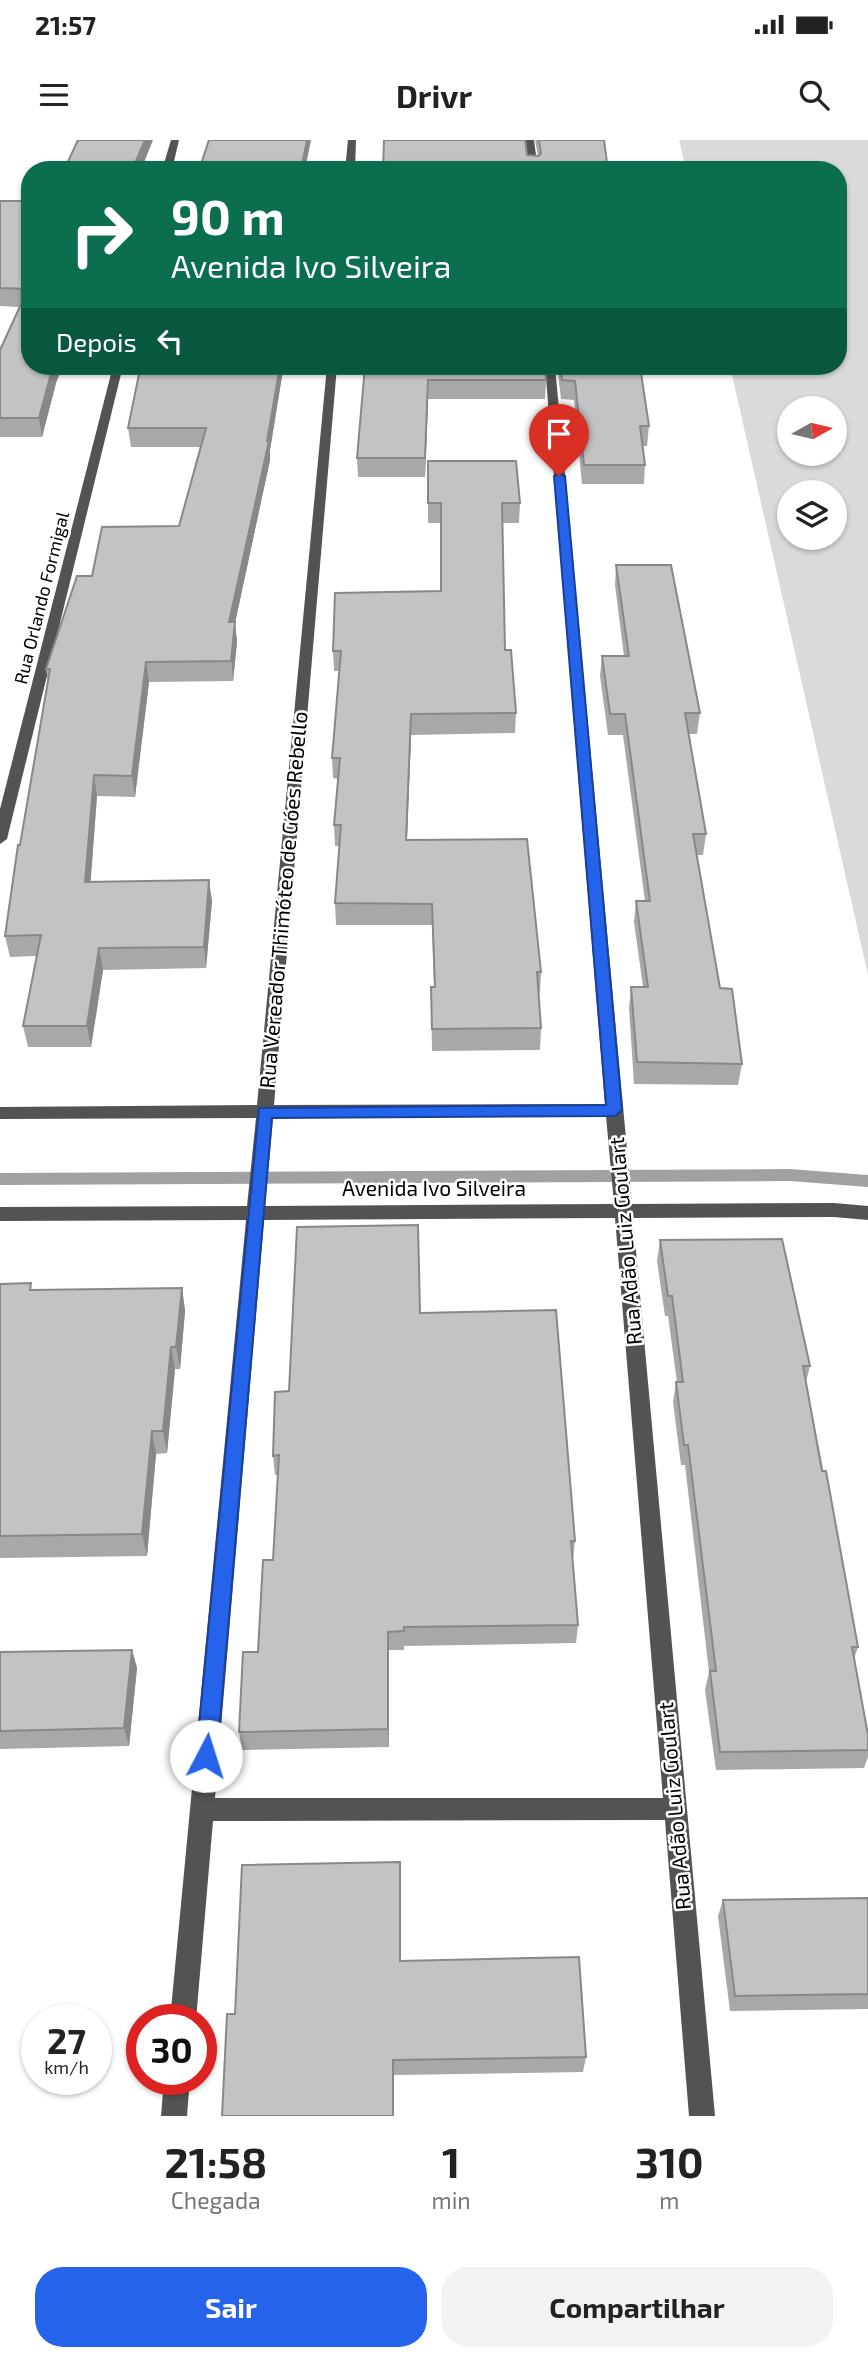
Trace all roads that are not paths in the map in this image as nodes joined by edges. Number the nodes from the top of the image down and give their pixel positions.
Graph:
1 (174, 140) edge
2 (352, 140) edge
3 (530, 140) edge
4 (169, 161) edge
5 (351, 161) edge
6 (532, 161) edge
7 (116, 375) edge
8 (331, 375) edge
9 (551, 375) edge
10 (0, 839) edge
11 (615, 1110) junction
12 (265, 1112) junction
13 (0, 1114) edge
14 (622, 1201) junction
15 (257, 1203) junction
16 (868, 1213) edge
17 (0, 1214) edge
18 (675, 1809) junction
19 (201, 1810) junction
20 (184, 2004) edge
21 (176, 2095) edge
22 (174, 2116) edge
23 (702, 2116) edge

1 - 4 street
2 - 5 street
3 - 6 street
7 - 10 street, Rua Orlando Formigal
8 - 12 street, Rua Vereador Thimóteo de Góes Rebello
9 - 11 street, Rua Adão Luiz Goulart
11 - 12 street
11 - 14 street, Rua Adão Luiz Goulart
12 - 13 street
12 - 15 street, Rua Vereador Thimóteo de Góes Rebello
14 - 15 street, Avenida Ivo Silveira
14 - 16 street, Avenida Ivo Silveira
14 - 18 street, Rua Adão Luiz Goulart
15 - 17 street, Avenida Ivo Silveira
15 - 19 street, Rua Vereador Thimóteo de Góes Rebello
18 - 19 street
18 - 23 street, Rua Adão Luiz Goulart
19 - 20 street, Rua Vereador Thimóteo de Góes Rebello
21 - 22 street

